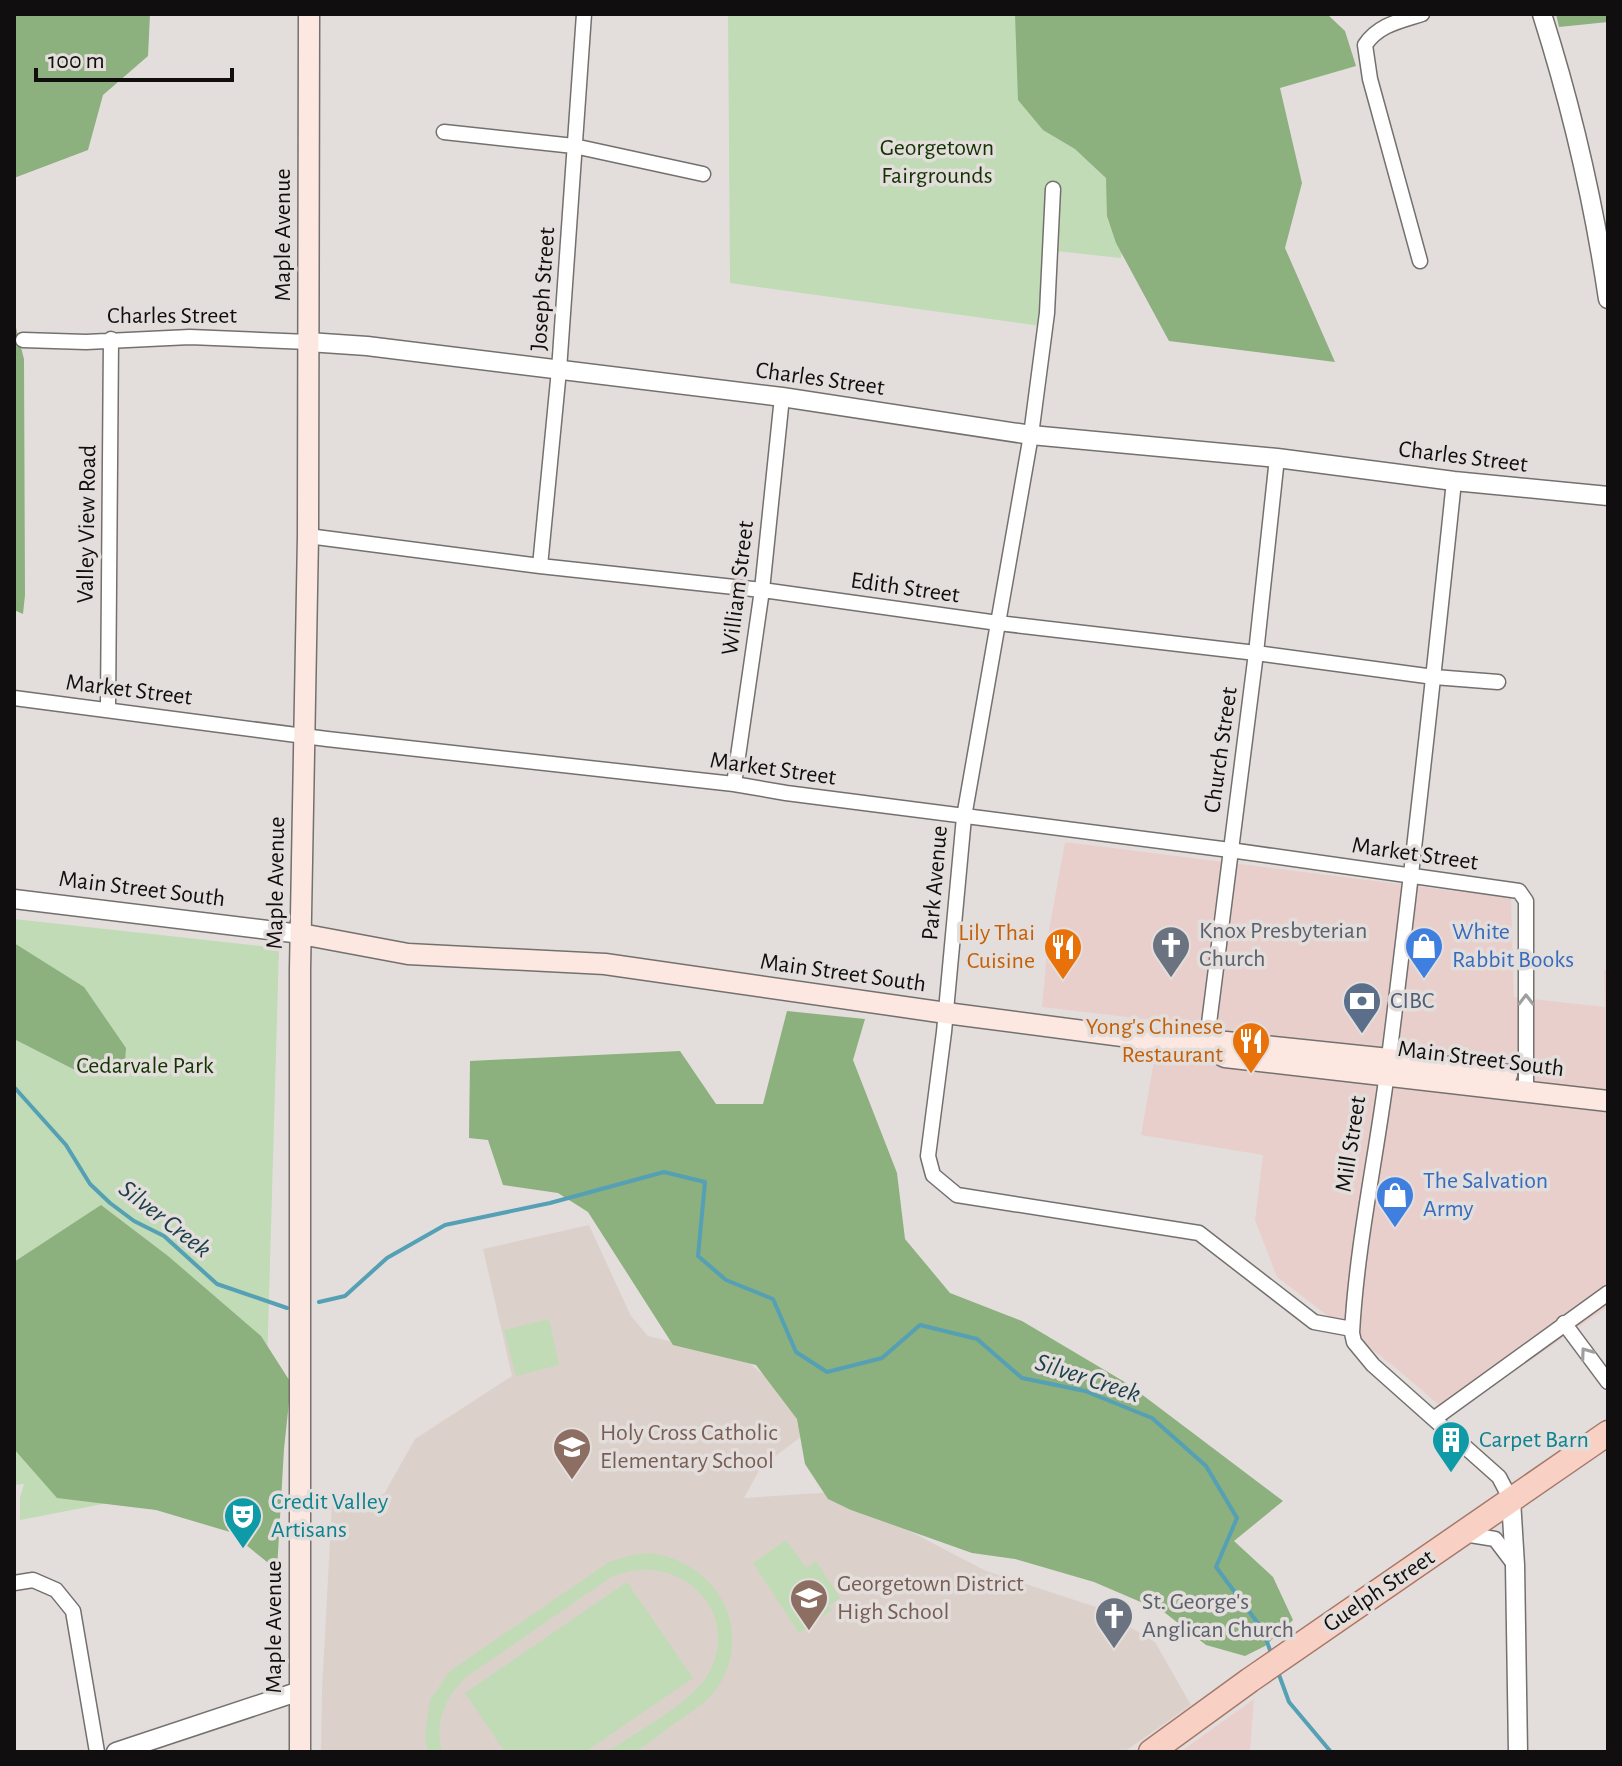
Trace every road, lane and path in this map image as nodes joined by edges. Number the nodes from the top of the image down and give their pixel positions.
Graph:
1 (309, 14) edge
2 (584, 14) edge
3 (1422, 14) edge
4 (1542, 14) edge
5 (444, 132) dead end
6 (574, 146) junction
7 (703, 174) dead end
8 (1053, 189) dead end
9 (1420, 261) dead end
10 (1608, 299) edge
11 (111, 339) junction
12 (23, 340) dead end
13 (308, 342) junction
14 (559, 370) junction
15 (782, 397) junction
16 (1031, 435) junction
17 (1277, 458) junction
18 (1454, 481) junction
19 (1608, 496) edge
20 (308, 536) junction
21 (540, 566) junction
22 (762, 590) junction
23 (998, 623) junction
24 (1256, 653) junction
25 (1434, 677) junction
26 (1498, 682) dead end
27 (14, 698) edge
28 (108, 709) junction
29 (303, 736) junction
30 (734, 784) junction
31 (964, 817) junction
32 (1230, 850) junction
33 (1409, 875) junction
34 (14, 899) edge
35 (301, 934) junction
36 (946, 1013) junction
37 (1206, 1047) junction
38 (1388, 1067) junction
39 (1526, 1085) junction
40 (1608, 1087) edge
41 (1608, 1101) edge
42 (1608, 1293) edge
43 (1564, 1323) junction
44 (1352, 1329) junction
45 (1608, 1382) edge
46 (1435, 1418) junction
47 (1608, 1433) edge
48 (1511, 1500) junction
49 (1463, 1534) junction
50 (1515, 1565) junction
51 (14, 1583) edge
52 (300, 1691) junction
53 (97, 1752) edge
54 (116, 1752) edge
55 (300, 1752) edge
56 (1151, 1752) edge
57 (1518, 1752) edge

1 - 13 main road, Maple Avenue
2 - 6 street, Joseph Street
3 - 9 street
4 - 10 street
5 - 6 street
6 - 7 street
6 - 14 street, Joseph Street
8 - 16 street, Park Avenue
11 - 12 street, Charles Street
11 - 13 street, Charles Street
11 - 28 street, Valley View Road
13 - 14 street, Charles Street
13 - 20 main road, Maple Avenue
14 - 15 street, Charles Street
14 - 21 street, Joseph Street
15 - 16 street, Charles Street
15 - 22 street, William Street
16 - 17 street, Charles Street
16 - 23 street, Park Avenue
17 - 18 street, Charles Street
17 - 24 street, Church Street
18 - 19 street, Charles Street
18 - 25 street, Mill Street
20 - 21 street, Edith Street
20 - 29 main road, Maple Avenue
21 - 22 street, Edith Street
22 - 23 street, Edith Street
22 - 30 street, William Street
23 - 24 street, Edith Street
23 - 31 street, Park Avenue
24 - 25 street, Edith Street
24 - 32 street, Church Street
25 - 26 street, Edith Street
25 - 33 street, Mill Street
27 - 28 street, Market Street
28 - 29 street, Market Street
29 - 30 street, Market Street
29 - 35 main road, Maple Avenue
30 - 31 street, Market Street
31 - 32 street, Market Street
31 - 36 street, Park Avenue
32 - 33 street, Market Street
32 - 37 street, Church Street
33 - 38 street, Mill Street
39 -> 33 street, Market Street
34 - 35 street, Main Street South
35 - 36 main road, Main Street South
35 - 52 main road, Maple Avenue
36 - 37 main road, Main Street South
36 - 44 street, Park Avenue
37 - 38 main road, Main Street South
38 - 39 main road, Main Street South
38 - 44 street, Mill Street
39 - 40 main road, Main Street South
39 - 41 main road, Main Street South
42 - 43 street
45 -> 43 street
43 - 46 street
44 - 46 street
46 - 48 street
47 - 48 main road, Guelph Street
48 - 49 main road, Guelph Street
48 - 50 street
49 - 50 street
49 - 56 main road, Guelph Street
50 - 57 street
51 - 53 street
52 - 54 street
52 - 55 main road, Maple Avenue

